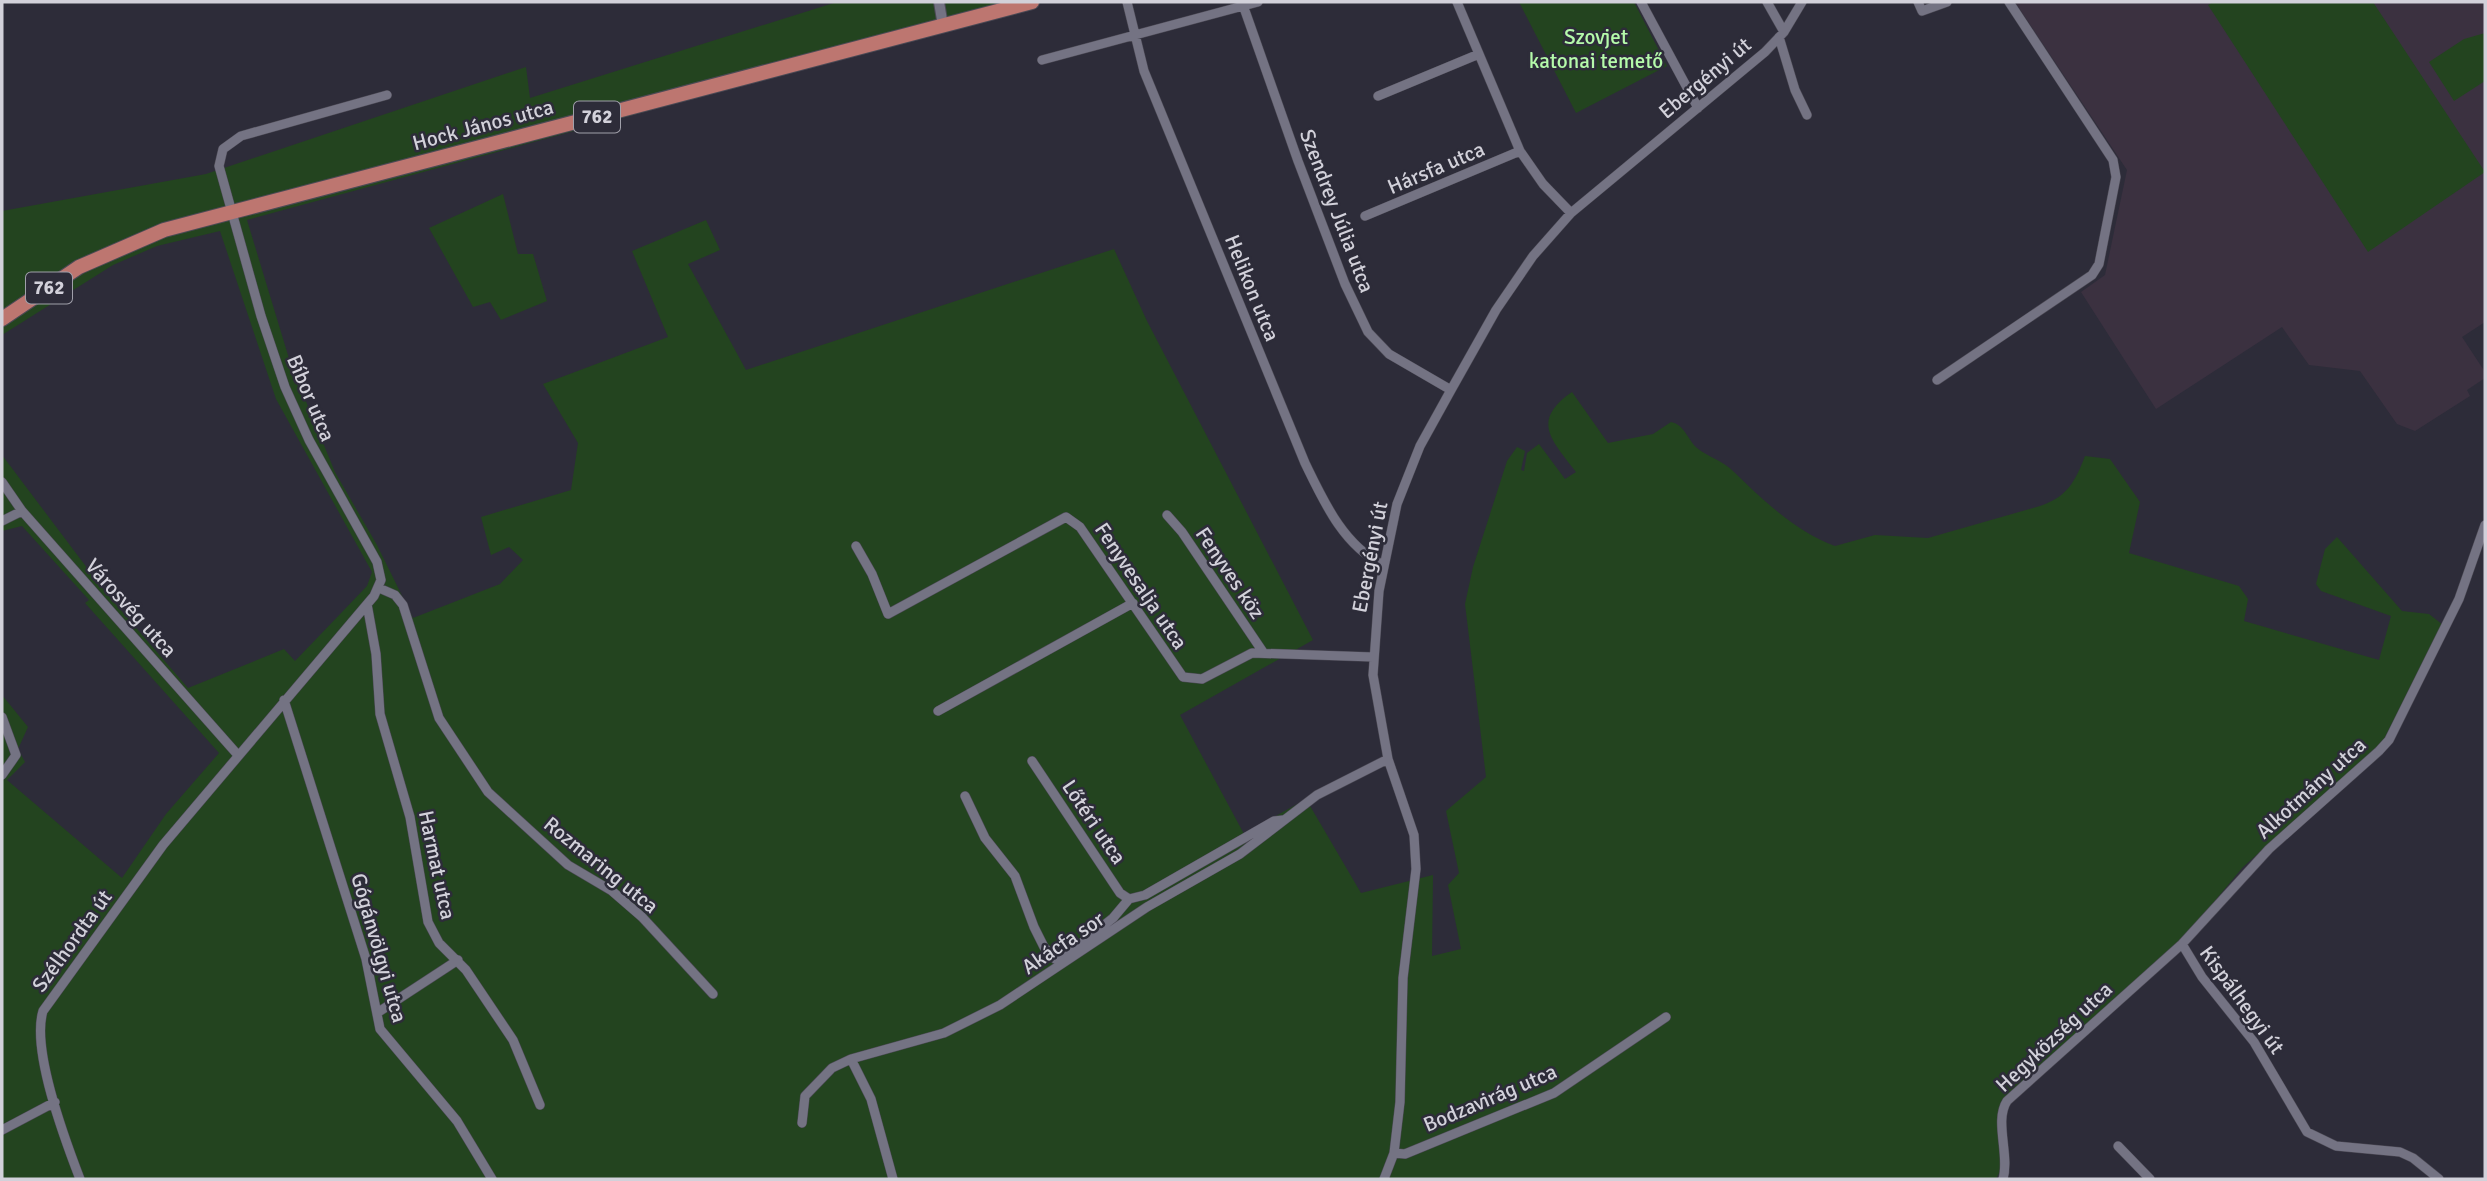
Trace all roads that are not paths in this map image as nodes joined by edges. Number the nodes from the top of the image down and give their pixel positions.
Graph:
1 (939, 2) edge
2 (1032, 2) edge
3 (1127, 2) edge
4 (1258, 2) edge
5 (1457, 2) edge
6 (1641, 2) edge
7 (1767, 2) edge
8 (1802, 2) edge
9 (1918, 2) edge
10 (1947, 2) edge
11 (2009, 2) edge
12 (1243, 5) junction
13 (943, 26) junction
14 (1134, 34) junction
15 (1782, 35) junction
16 (1479, 54) junction
17 (1042, 60) dead end
18 (387, 95) dead end
19 (1378, 96) dead end
20 (1698, 108) junction
21 (1807, 115) dead end
22 (1520, 151) junction
23 (232, 211) junction
24 (1571, 213) junction
25 (1365, 216) dead end
26 (2, 319) edge
27 (1937, 380) dead end
28 (1451, 390) junction
29 (2, 482) edge
30 (22, 511) junction
31 (1167, 515) dead end
32 (2, 521) edge
33 (2485, 525) edge
34 (856, 546) dead end
35 (1383, 565) junction
36 (379, 588) junction
37 (1133, 603) junction
38 (367, 604) junction
39 (1263, 652) junction
40 (1373, 657) junction
41 (284, 700) junction
42 (938, 711) dead end
43 (2, 718) edge
44 (237, 754) junction
45 (1388, 759) junction
46 (1032, 761) dead end
47 (2, 775) edge
48 (965, 796) dead end
49 (1284, 820) junction
50 (1129, 900) junction
51 (2182, 944) junction
52 (458, 960) junction
53 (713, 994) dead end
54 (377, 1013) junction
55 (1666, 1017) dead end
56 (851, 1059) junction
57 (55, 1102) junction
58 (540, 1105) dead end
59 (802, 1123) dead end
60 (2, 1130) edge
61 (2118, 1146) dead end
62 (1394, 1153) junction
63 (80, 1179) edge
64 (492, 1179) edge
65 (893, 1179) edge
66 (1384, 1179) edge
67 (2003, 1179) edge
68 (2151, 1179) edge
69 (2439, 1179) edge

1 - 13 street
2 - 13 main road, Hock János utca / 762
3 - 14 street, Helikon utca
4 - 12 street
5 - 16 street
6 - 20 street
7 - 15 street
8 - 15 street, Ebergényi út
9 - 10 street
11 - 27 street
12 - 14 street
12 - 28 street, Szendrey Júlia utca
13 - 23 main road, Hock János utca / 762
14 - 17 street
14 - 35 street, Helikon utca
15 - 20 street, Ebergényi út
15 - 21 street
16 - 19 street
16 - 22 street
18 - 23 street, Bíbor utca
20 - 24 street, Ebergényi út
22 - 24 street
22 - 25 street, Hársfa utca
23 - 26 main road, Hock János utca / 762
23 - 36 street, Bíbor utca
24 - 28 street, Ebergényi út
28 - 35 street, Ebergényi út
29 - 30 street, Városvég utca
30 - 32 street
30 - 44 street, Városvég utca
31 - 39 street, Fenyves köz
33 - 51 street, Alkotmány utca
34 - 37 street, Fenyvesalja utca
35 - 40 street, Ebergényi út
36 - 38 street
36 - 53 street, Rozmaring utca
37 - 39 street, Fenyvesalja utca
37 - 42 street
38 - 41 street
38 - 52 street, Harmat utca
39 - 40 street, Fenyvesalja utca
40 - 45 street, Ebergényi út
41 - 44 street
41 - 54 street, Gógánvölgyi utca
43 - 47 street
44 - 57 street, Szélhordta út
45 - 49 street, Akácfa sor
45 - 62 street, Ebergényi út
46 - 50 street, Lőtéri utca
48 - 50 street
49 - 50 street
49 - 56 street, Akácfa sor
51 - 67 street, Hegyközség utca
51 - 69 street, Kispálhegyi út
52 - 54 street
52 - 58 street, Harmat utca
54 - 64 street, Gógánvölgyi utca
55 - 62 street, Bodzavirág utca
56 - 59 street, Akácfa sor
56 - 65 street
57 - 60 street
57 - 63 street, Szélhordta út
61 - 68 street
62 - 66 street, Ebergényi út

